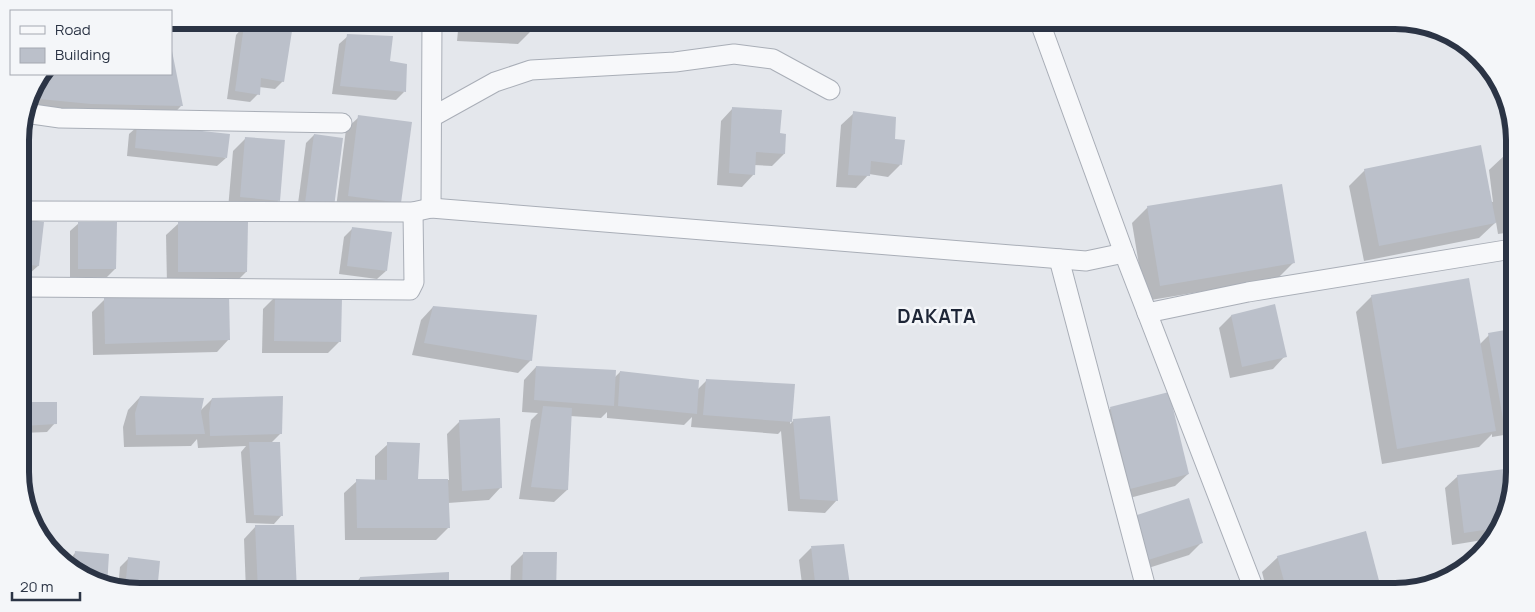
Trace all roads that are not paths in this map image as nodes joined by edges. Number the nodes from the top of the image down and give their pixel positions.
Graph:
1 (428, 29) edge
2 (1042, 29) edge
3 (830, 90) dead end
4 (32, 114) edge
5 (432, 117) junction
6 (342, 123) dead end
7 (431, 208) junction
8 (29, 211) edge
9 (413, 212) junction
10 (1506, 250) edge
11 (1124, 253) junction
12 (1059, 259) junction
13 (29, 286) edge
14 (1147, 313) junction
15 (1145, 583) edge
16 (1252, 583) edge

1 - 5 street
2 - 11 street
3 - 5 street
4 - 6 street
5 - 7 street
7 - 9 street
7 - 12 street
8 - 9 street
9 - 13 street
10 - 14 street
11 - 12 street
11 - 14 street
12 - 15 street
14 - 16 street

